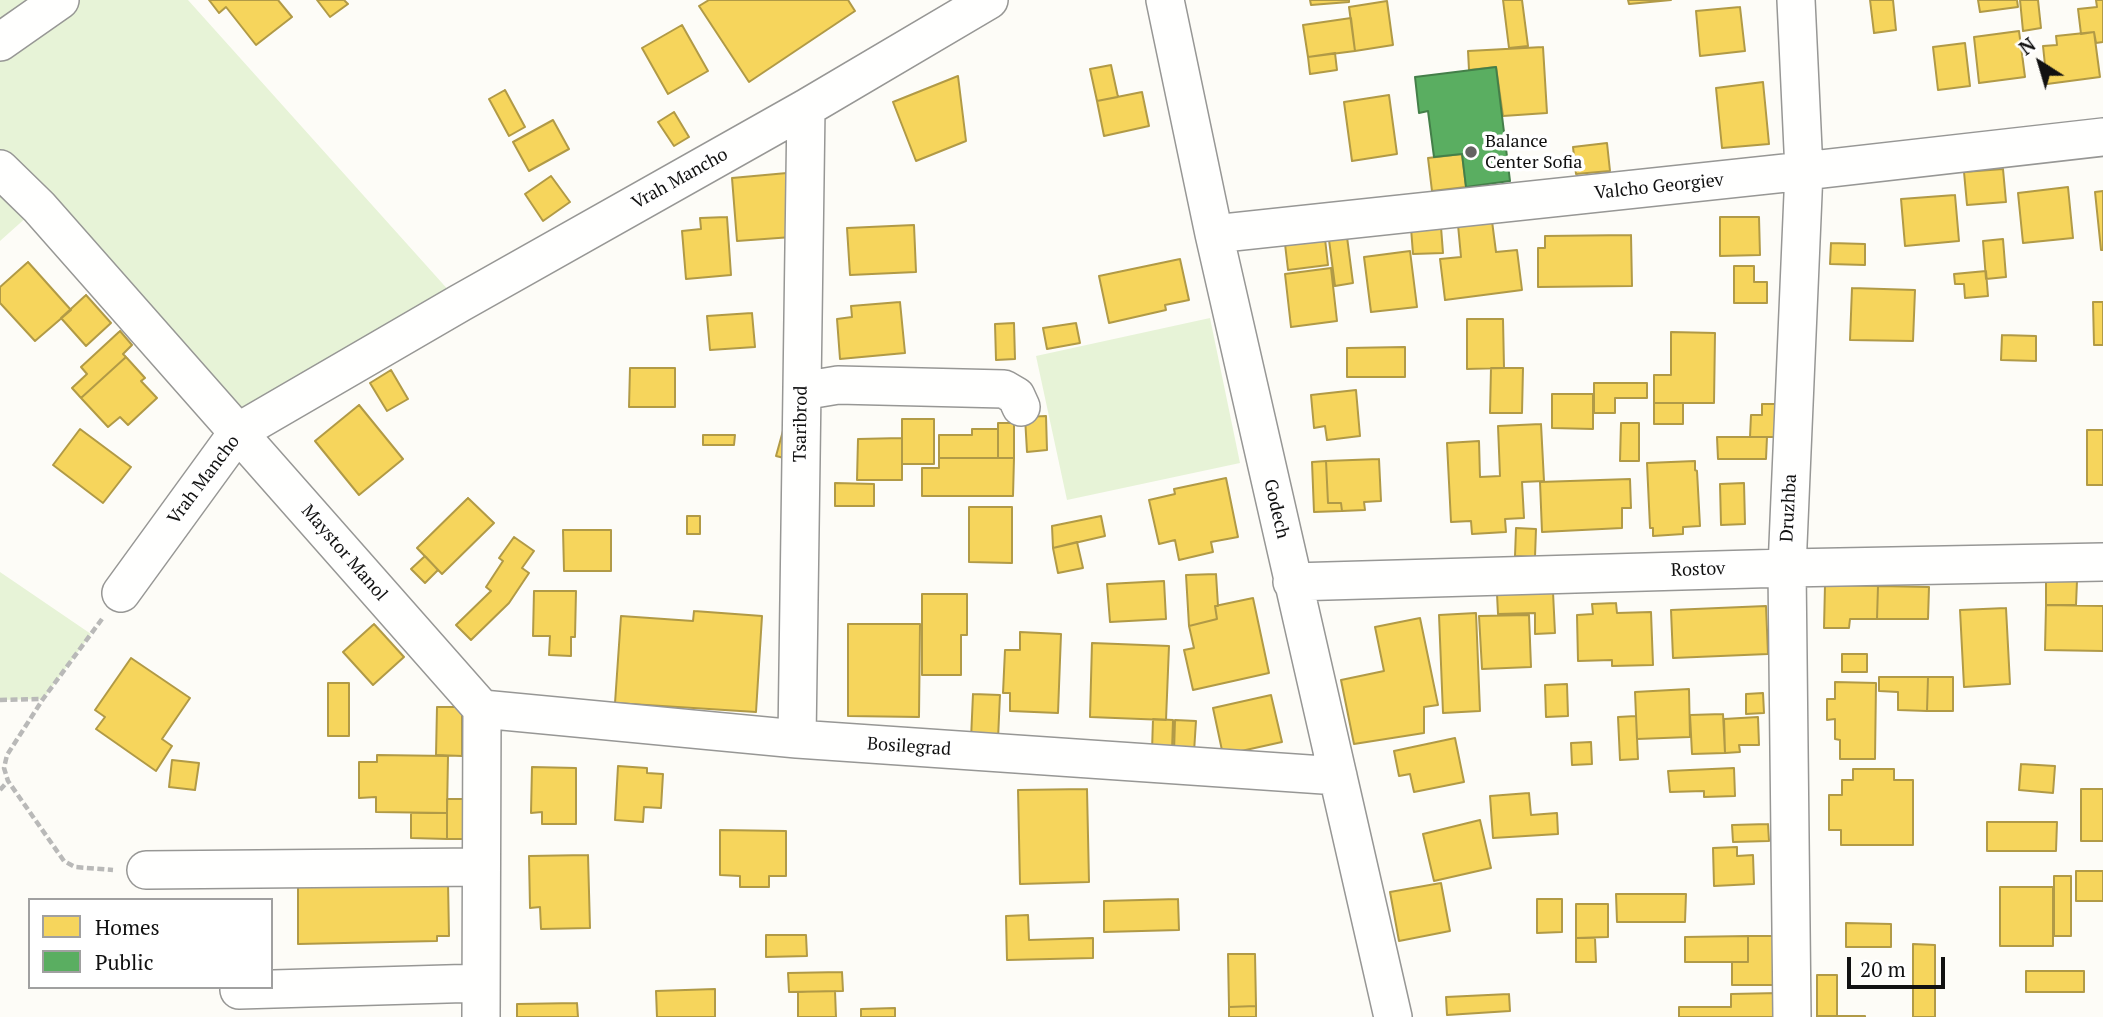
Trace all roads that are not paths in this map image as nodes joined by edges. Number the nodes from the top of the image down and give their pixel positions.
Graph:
1 (60, 0) edge
2 (989, 0) edge
3 (1166, 0) edge
4 (1796, 0) edge
5 (0, 43) edge
6 (806, 108) junction
7 (2103, 137) edge
8 (0, 169) edge
9 (1804, 172) junction
10 (1214, 233) junction
11 (802, 391) junction
12 (1021, 407) dead end
13 (238, 432) junction
14 (2103, 562) edge
15 (1787, 568) junction
16 (1292, 582) junction
17 (121, 593) road end
18 (482, 709) junction
19 (797, 739) junction
20 (1338, 776) junction
21 (481, 867) junction
22 (146, 870) road end
23 (239, 990) dead end
24 (481, 1000) edge
25 (1393, 1017) edge
26 (1792, 1017) edge

1 - 5 street
2 - 6 street, Vrah Mancho
3 - 10 street, Godech
4 - 9 street, Druzhba
6 - 11 street, Tsaribrod
6 - 13 street, Vrah Mancho
7 - 9 street, Valcho Georgiev
8 - 13 street, Maystor Manol
9 - 10 street, Valcho Georgiev
9 - 15 street, Druzhba
10 - 16 street, Godech
11 - 12 street
11 - 19 street, Tsaribrod
13 - 17 street, Vrah Mancho
13 - 18 street, Maystor Manol
14 - 15 street, Rostov
15 - 16 street, Rostov
15 - 26 street, Druzhba
16 - 20 street, Godech
18 - 19 street, Bosilegrad
18 - 21 street
19 - 20 street, Bosilegrad
20 - 25 street, Godech
21 - 22 street
21 - 24 street
23 - 24 street

